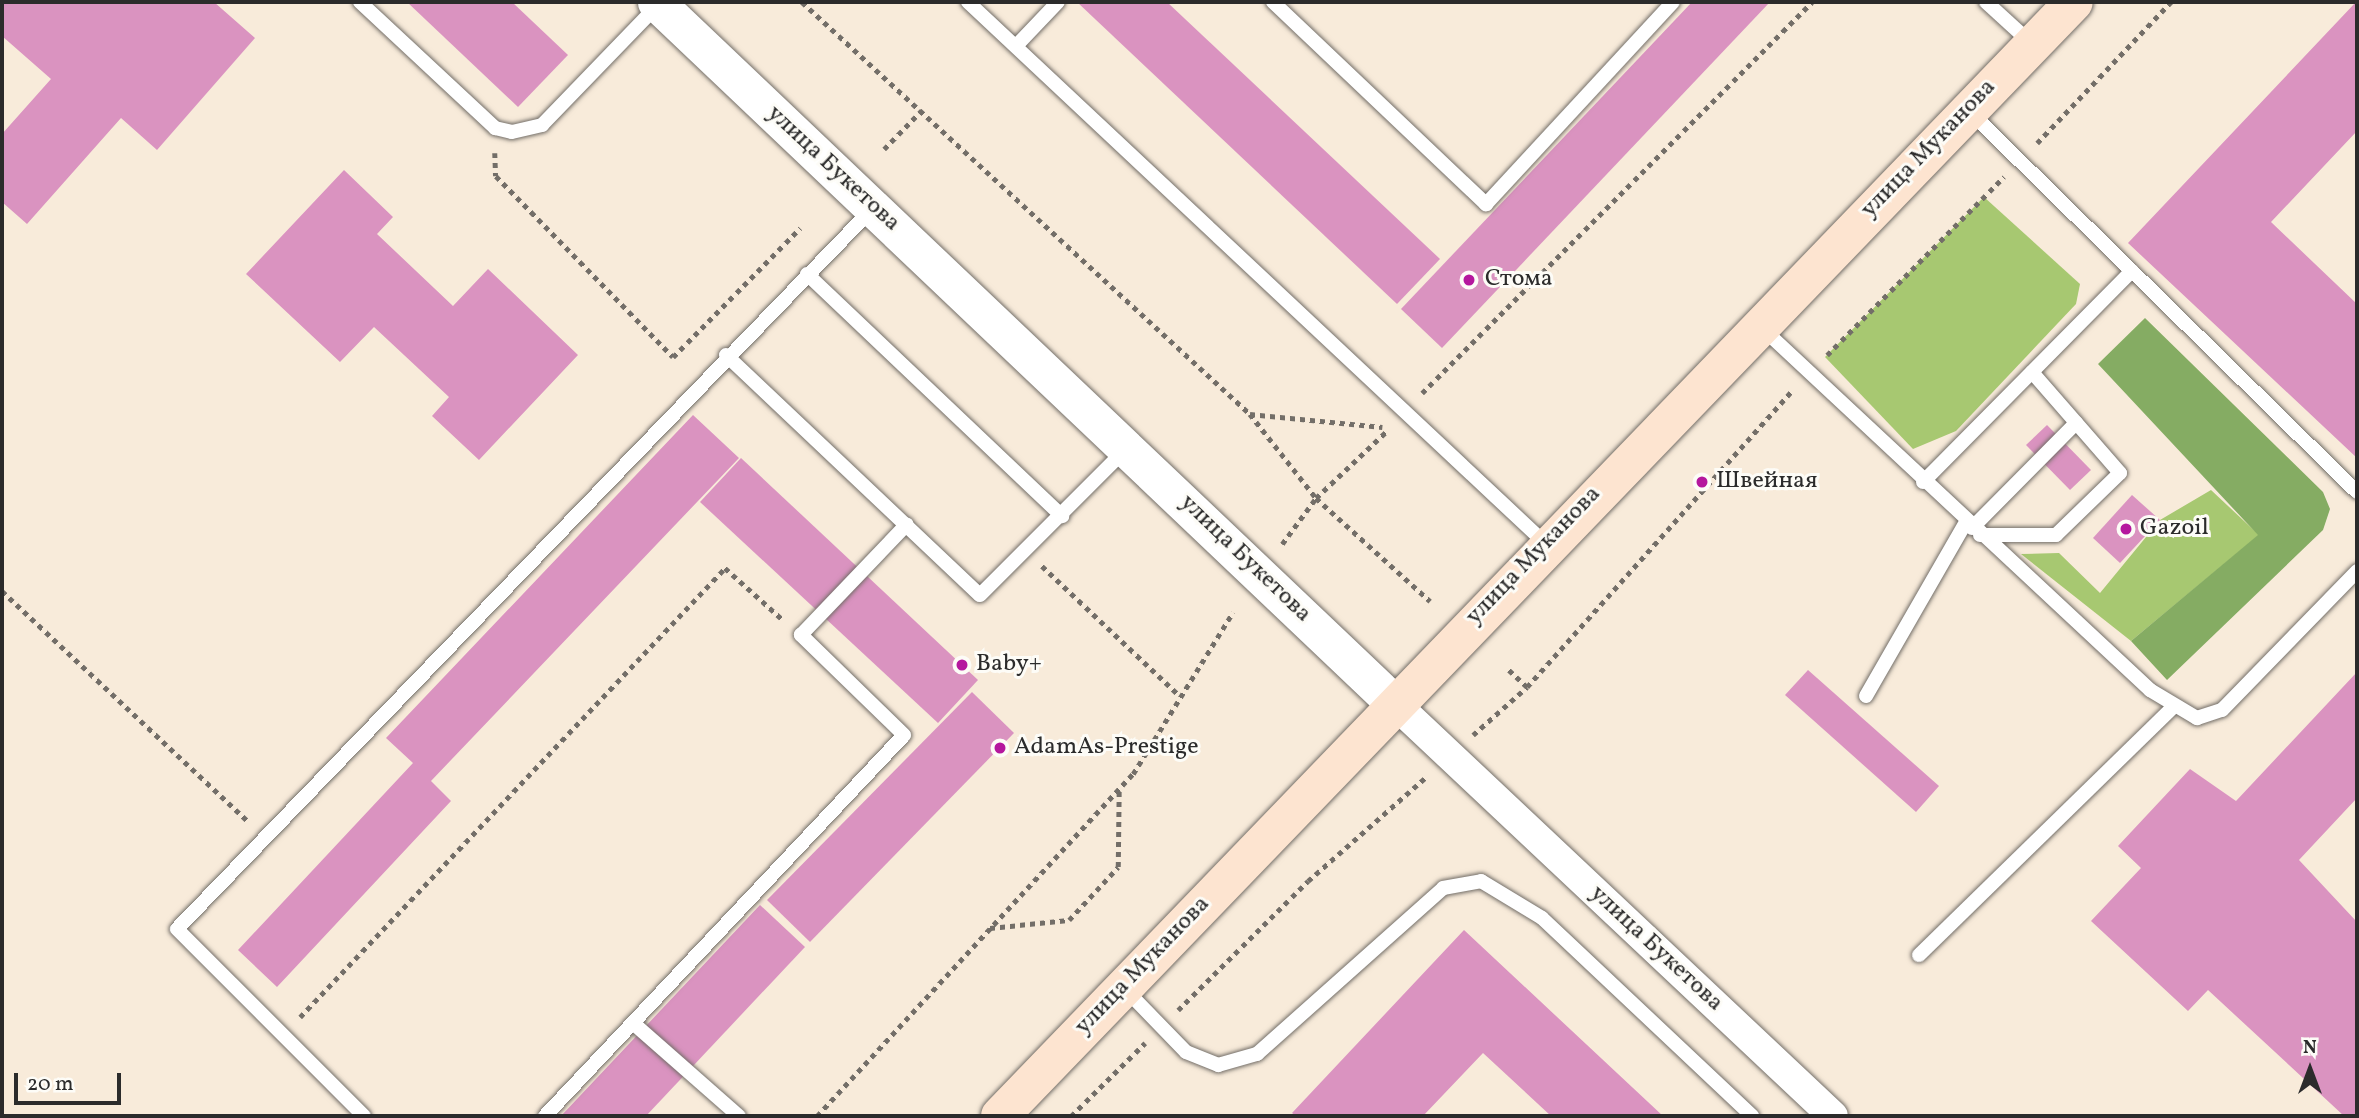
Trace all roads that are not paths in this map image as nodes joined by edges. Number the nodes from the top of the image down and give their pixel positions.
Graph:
1 (360, 2) edge
2 (968, 2) edge
3 (1058, 2) edge
4 (1273, 2) edge
5 (1673, 2) edge
6 (1986, 2) edge
7 (2074, 2) edge
8 (658, 3) edge
9 (1017, 45) junction
10 (2033, 45) junction
11 (1966, 109) junction
12 (874, 208) junction
13 (2132, 271) junction
14 (807, 274) junction
15 (1758, 325) junction
16 (726, 355) junction
17 (2032, 372) junction
18 (2076, 423) junction
19 (1127, 448) junction
20 (1923, 482) junction
21 (2357, 492) edge
22 (1062, 516) junction
23 (907, 524) junction
24 (1972, 528) junction
25 (1546, 544) junction
26 (2357, 571) edge
27 (1866, 696) dead end
28 (1393, 702) junction
29 (2173, 707) junction
30 (1919, 955) dead end
31 (1123, 988) junction
32 (633, 1023) junction
33 (1014, 1111) edge
34 (364, 1116) edge
35 (545, 1116) edge
36 (739, 1116) edge
37 (1752, 1116) edge
38 (1833, 1116) edge

1 - 8 lane
2 - 9 lane
3 - 9 lane
4 - 5 lane
6 - 10 lane
7 - 10 main road, улица Муканова
8 - 12 street, улица Букетова
9 - 25 lane
10 - 11 main road, улица Муканова
11 - 13 lane
11 - 15 main road, улица Муканова
12 - 14 lane
12 - 19 street, улица Букетова
13 - 17 lane
13 - 21 lane
14 - 16 lane
14 - 22 lane
15 - 20 lane
15 - 25 main road, улица Муканова
16 - 23 lane
16 - 34 lane
17 - 18 lane
17 - 20 lane
18 - 24 lane
18 - 24 lane
19 - 22 lane
19 - 28 street, улица Букетова
20 - 24 lane
22 - 23 lane
23 - 32 lane
24 - 27 lane
24 - 29 lane
25 - 28 main road, улица Муканова
26 - 29 lane
28 - 31 main road, улица Муканова
28 - 38 street, улица Букетова
29 - 30 lane
31 - 33 main road, улица Муканова
31 - 37 lane
32 - 35 lane
32 - 36 lane

